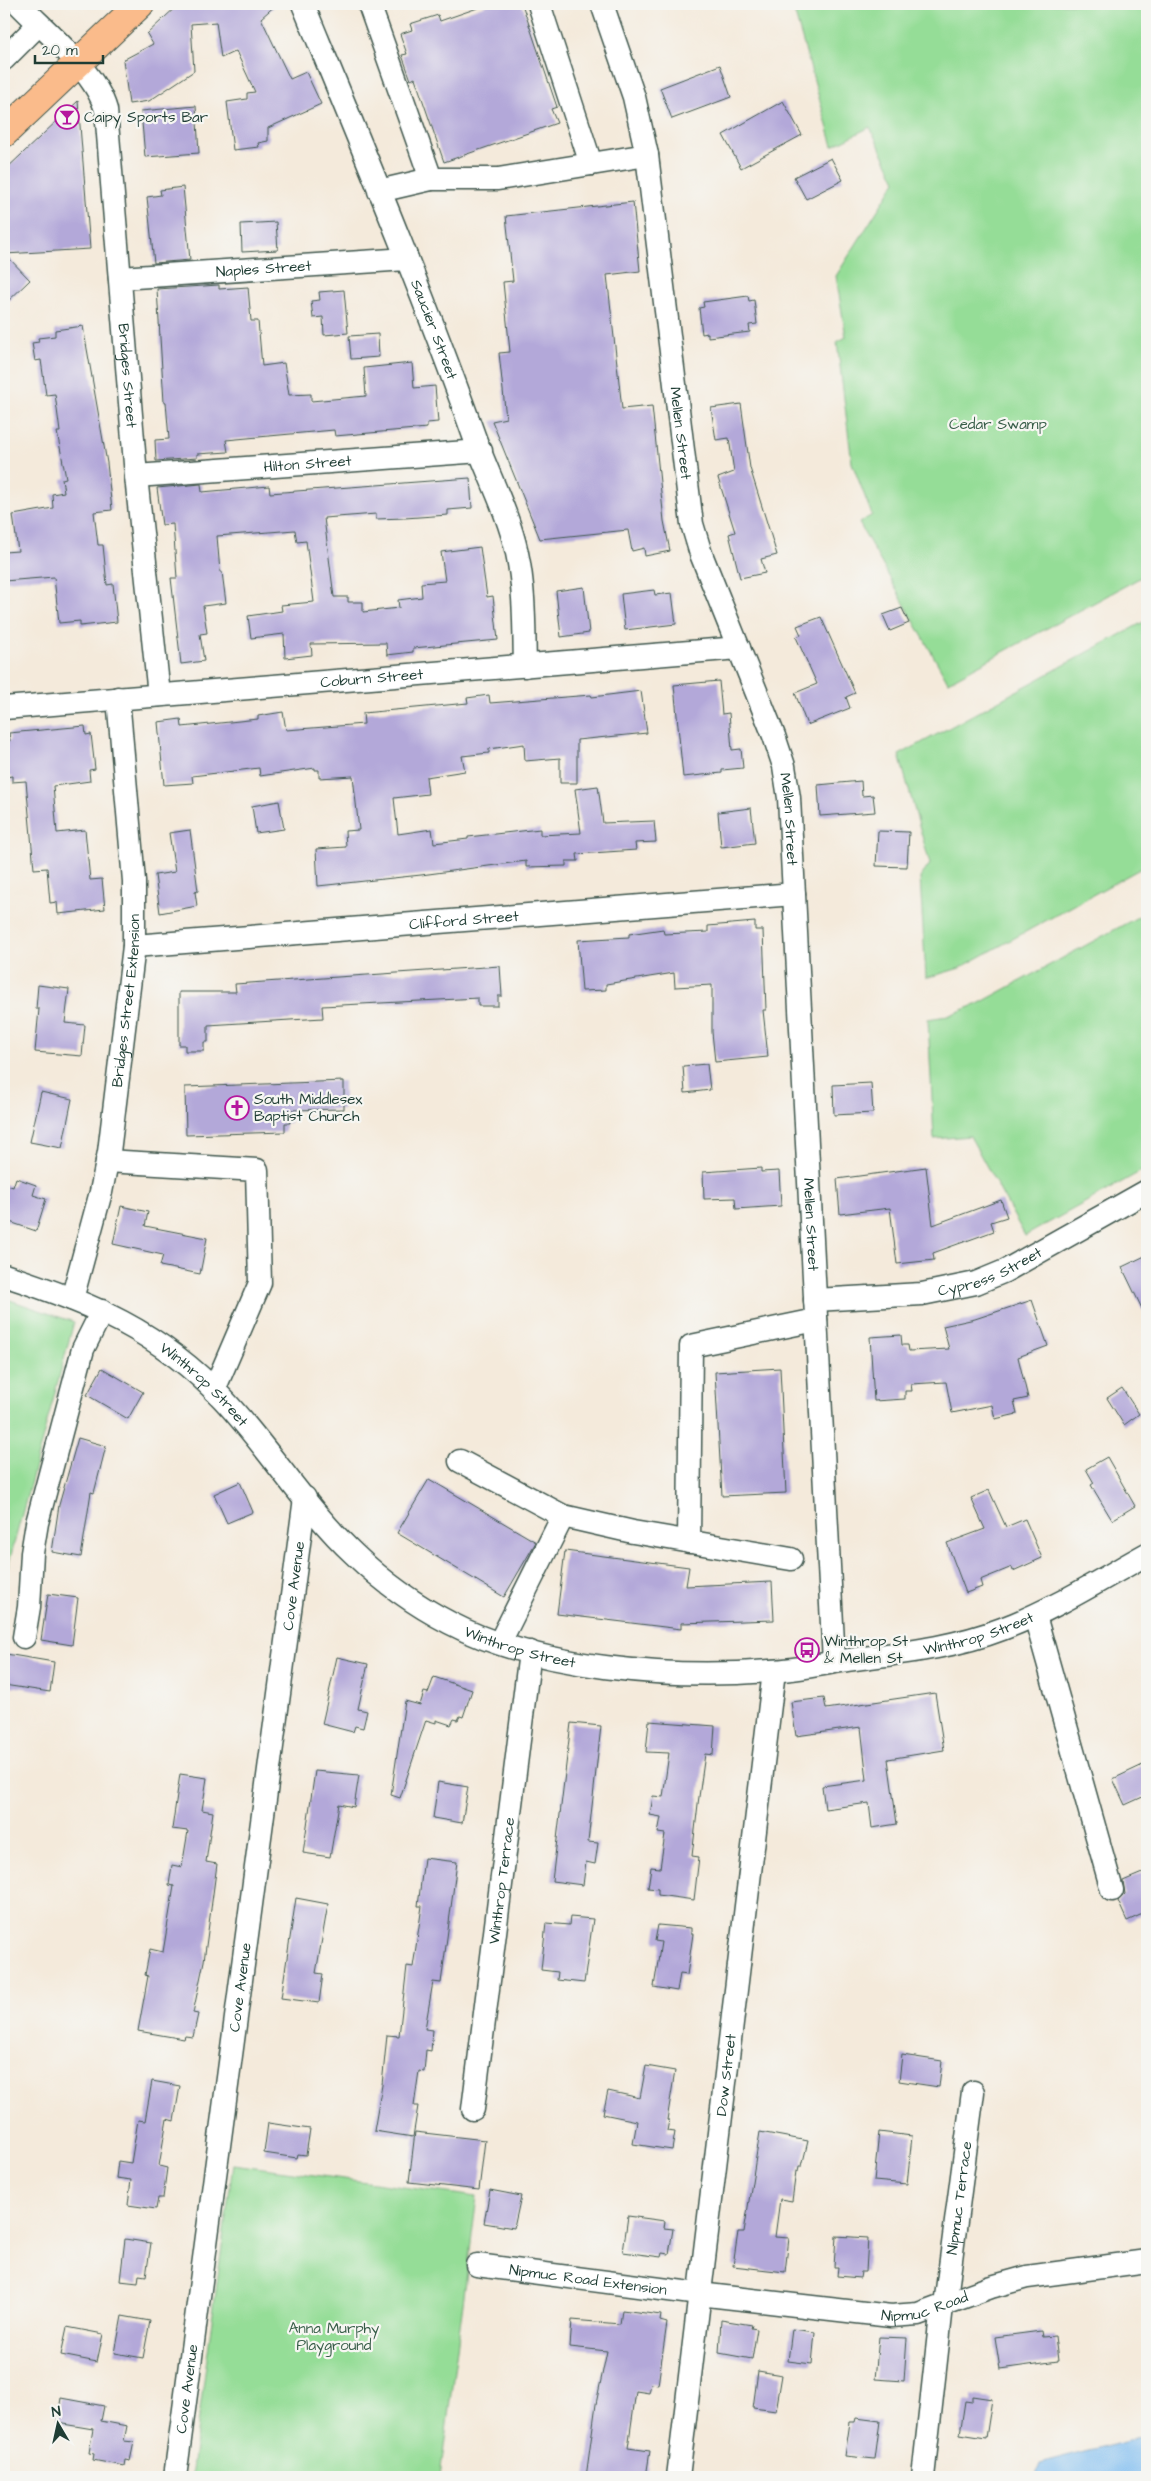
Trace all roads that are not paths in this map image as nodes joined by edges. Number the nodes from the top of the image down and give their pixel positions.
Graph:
1 (19, 4) edge
2 (140, 4) edge
3 (303, 4) edge
4 (368, 4) edge
5 (539, 4) edge
6 (602, 4) edge
7 (39, 24) junction
8 (4, 59) edge
9 (77, 64) junction
10 (4, 134) edge
11 (647, 155) junction
12 (590, 164) junction
13 (431, 179) junction
14 (379, 191) junction
15 (407, 259) junction
16 (120, 278) junction
17 (480, 451) junction
18 (136, 476) junction
19 (739, 648) junction
20 (526, 666) junction
21 (159, 695) junction
22 (118, 698) junction
23 (4, 708) edge
24 (794, 894) junction
25 (134, 946) junction
26 (107, 1160) junction
27 (1147, 1191) edge
28 (4, 1275) edge
29 (72, 1299) junction
30 (816, 1310) junction
31 (102, 1311) junction
32 (214, 1390) junction
33 (460, 1461) dead end
34 (305, 1498) junction
35 (563, 1516) junction
36 (689, 1542) junction
37 (1147, 1554) edge
38 (791, 1559) dead end
39 (1035, 1616) junction
40 (24, 1637) dead end
41 (500, 1642) junction
42 (530, 1652) junction
43 (834, 1662) junction
44 (774, 1671) junction
45 (1112, 1890) dead end
46 (972, 2092) dead end
47 (472, 2109) dead end
48 (1147, 2261) edge
49 (477, 2265) dead end
50 (699, 2294) junction
51 (944, 2305) junction
52 (175, 2477) edge
53 (678, 2477) edge
54 (923, 2477) edge

1 - 7 street, Bridges Street
2 - 9 main road
3 - 14 street, Saucier Street
4 - 13 street
5 - 12 street
6 - 11 street, Mellen Street
7 - 8 street
7 - 9 street, Bridges Street
9 - 10 main road
9 - 16 street, Bridges Street
11 - 12 street
11 - 19 street, Mellen Street
12 - 13 street
13 - 14 street
14 - 15 street, Saucier Street
15 - 16 street, Naples Street
15 - 17 street, Saucier Street
16 - 18 street, Bridges Street
17 - 18 street, Hilton Street
17 - 20 street, Saucier Street
18 - 21 street, Bridges Street
19 - 20 street, Coburn Street
19 - 24 street, Mellen Street
20 - 21 street, Coburn Street
21 - 22 street, Coburn Street
22 - 23 street, Coburn Street
22 - 25 street, Bridges Street Extension
24 - 25 street, Clifford Street
24 - 30 street, Mellen Street
25 - 26 street, Bridges Street Extension
26 - 29 street, Bridges Street Extension
26 - 32 street
27 - 30 street, Cypress Street
28 - 29 street, Winthrop Street
29 - 31 street, Winthrop Street
30 - 36 street, Cypress Street
30 - 43 street, Mellen Street
31 - 32 street, Winthrop Street
31 - 40 street
32 - 34 street, Winthrop Street
33 - 35 street
34 - 41 street, Winthrop Street
34 - 52 street, Cove Avenue
35 - 36 street
35 - 41 street
36 - 38 street
37 - 39 street, Winthrop Street
39 - 43 street, Winthrop Street
39 - 45 street
41 - 42 street, Winthrop Street
42 - 44 street, Winthrop Street
42 - 47 street, Winthrop Terrace
43 - 44 street, Winthrop Street
44 - 50 street, Dow Street
46 - 51 street, Nipmuc Terrace
48 - 51 street, Nipmuc Road
49 - 50 street, Nipmuc Road Extension
50 - 51 street, Nipmuc Road
50 - 53 street, Dow Street
51 - 54 street, Nipmuc Terrace

